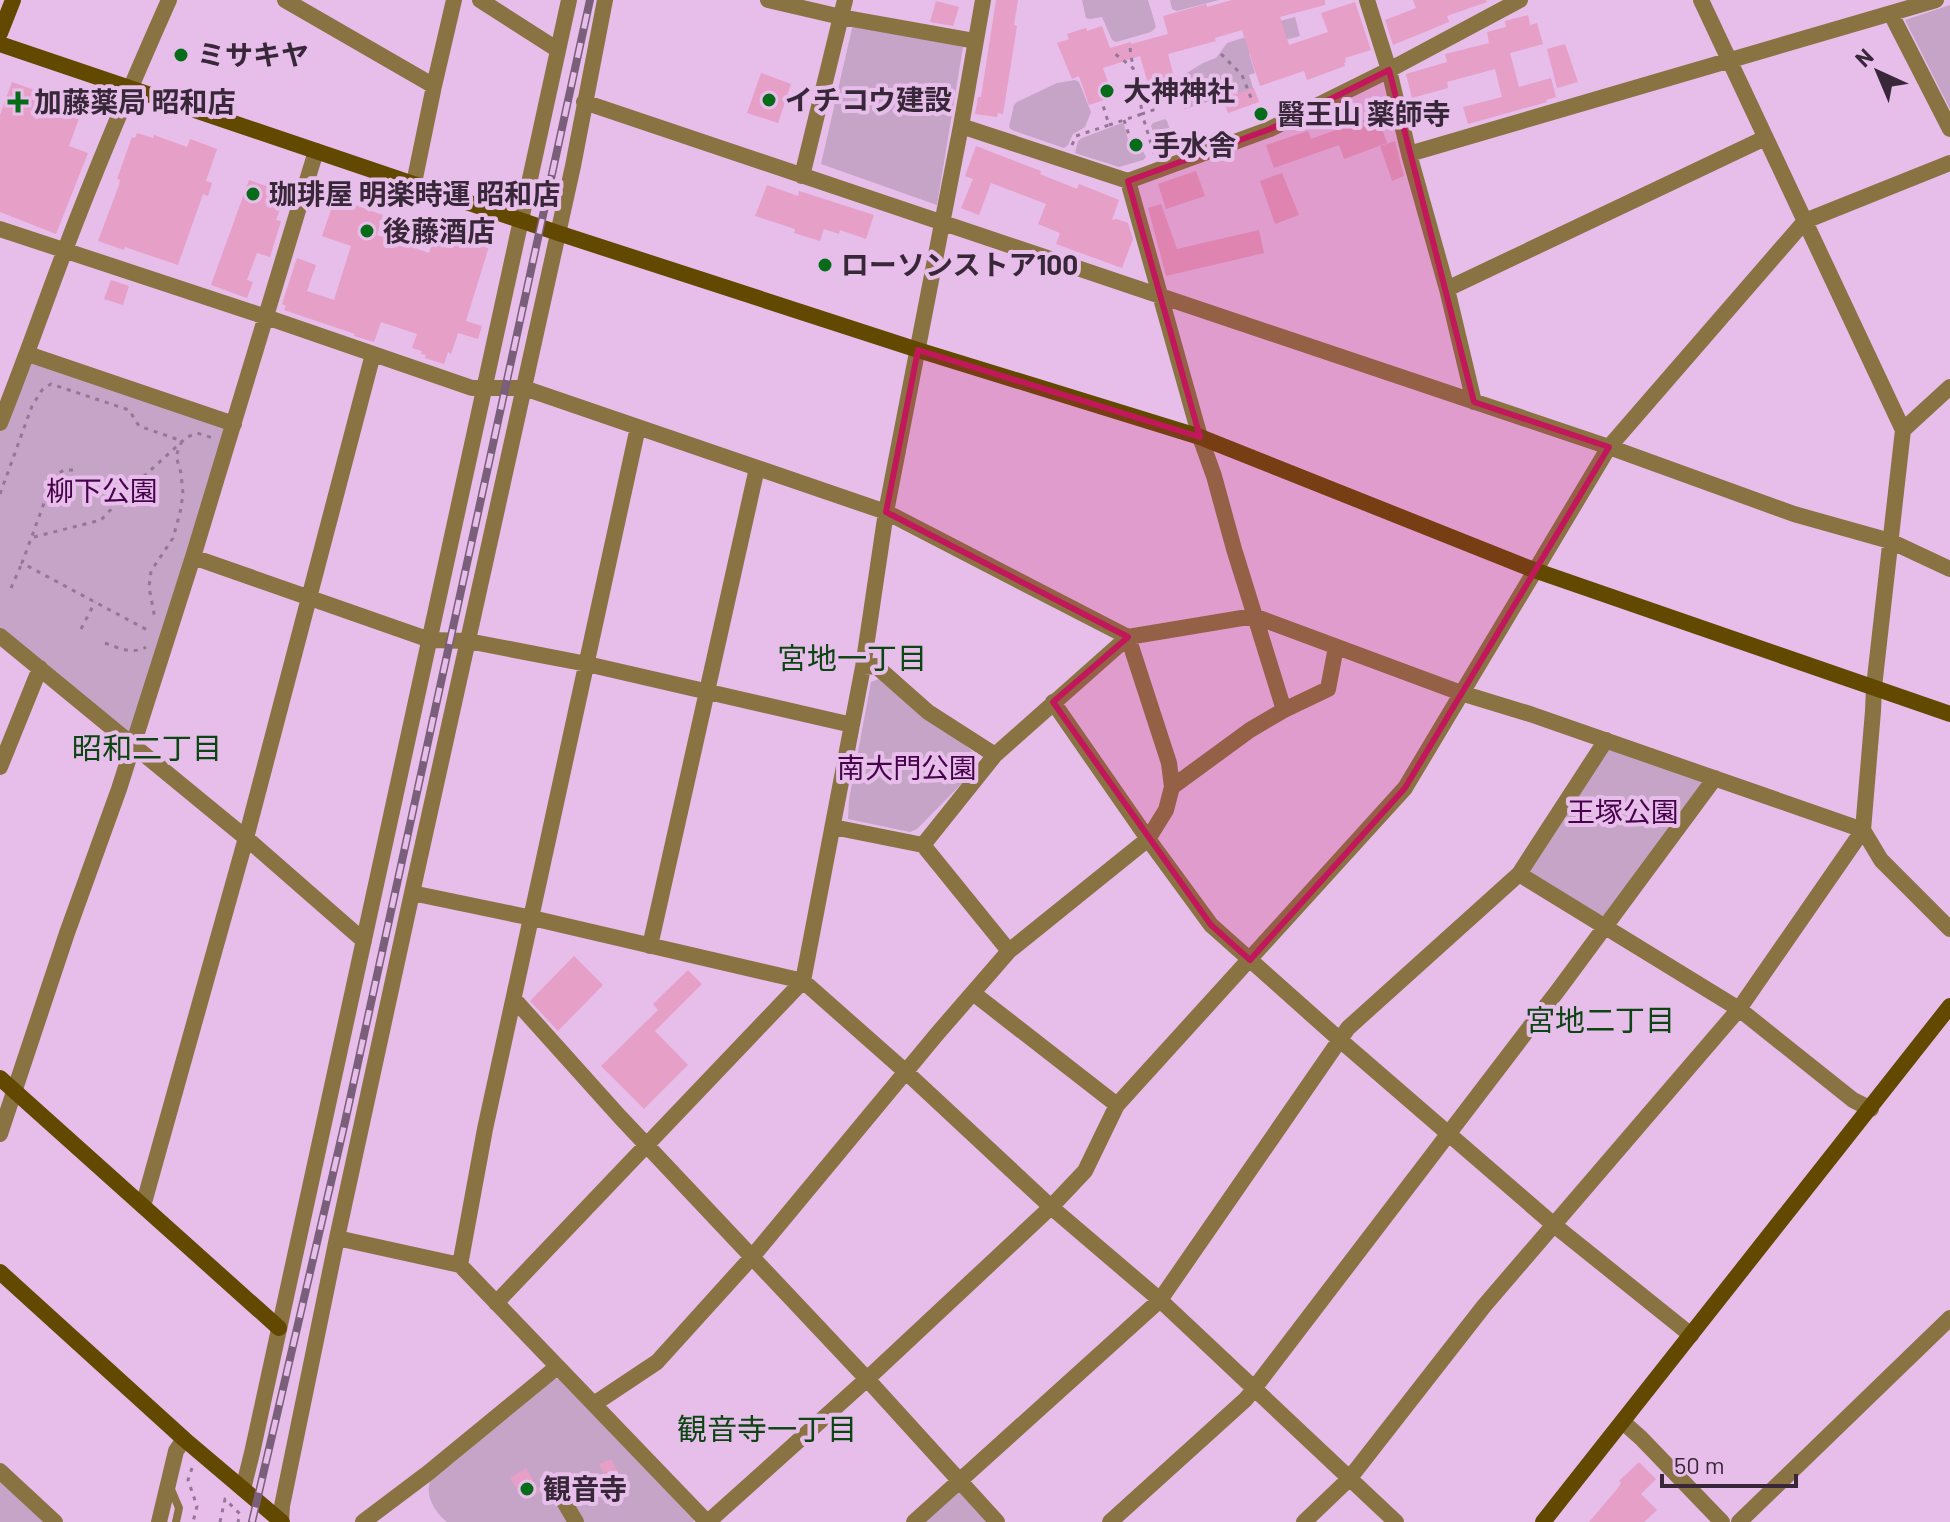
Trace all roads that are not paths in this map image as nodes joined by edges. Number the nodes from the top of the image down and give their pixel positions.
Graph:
1 (13, 0) edge
2 (169, 0) edge
3 (285, 0) edge
4 (454, 0) edge
5 (480, 0) edge
6 (569, 0) edge
7 (605, 0) edge
8 (768, 0) edge
9 (983, 0) edge
10 (1367, 0) edge
11 (1520, 0) edge
12 (1701, 0) edge
13 (1936, 0) edge
14 (843, 8) edge
15 (1891, 14) junction
16 (0, 33) edge
17 (975, 41) junction
18 (0, 44) edge
19 (558, 50) junction
20 (1729, 60) junction
21 (1389, 70) junction
22 (434, 86) junction
23 (129, 88) junction
24 (584, 102) junction
25 (961, 126) junction
26 (1950, 129) edge
27 (1765, 138) junction
28 (316, 151) junction
29 (1409, 154) junction
30 (1950, 163) edge
31 (802, 176) junction
32 (1128, 181) junction
33 (414, 183) junction
34 (521, 219) junction
35 (1805, 221) junction
36 (943, 222) junction
37 (0, 229) edge
38 (558, 233) junction
39 (64, 252) junction
40 (1447, 289) junction
41 (1161, 297) junction
42 (266, 317) junction
43 (918, 350) junction
44 (28, 354) junction
45 (373, 354) junction
46 (484, 387) junction
47 (1950, 387) edge
48 (524, 388) junction
49 (1474, 402) junction
50 (0, 423) edge
51 (234, 424) junction
52 (638, 427) junction
53 (1903, 430) junction
54 (1200, 437) junction
55 (1609, 447) junction
56 (757, 468) junction
57 (886, 512) junction
58 (1890, 541) junction
59 (193, 557) junction
60 (1950, 569) edge
61 (1534, 570) junction
62 (308, 598) junction
63 (1254, 616) junction
64 (0, 636) edge
65 (1128, 637) junction
66 (430, 640) junction
67 (468, 641) junction
68 (1336, 647) junction
69 (587, 664) junction
70 (863, 667) junction
71 (40, 668) junction
72 (1874, 687) junction
73 (706, 691) junction
74 (1461, 693) junction
75 (1053, 702) junction
76 (1284, 710) junction
77 (1950, 714) edge
78 (852, 725) junction
79 (1606, 740) junction
80 (133, 744) junction
81 (995, 755) junction
82 (0, 767) edge
83 (1715, 778) junction
84 (1172, 787) junction
85 (833, 827) junction
86 (1863, 830) junction
87 (246, 838) junction
88 (1148, 839) junction
89 (923, 845) junction
90 (1519, 874) junction
91 (412, 893) junction
92 (532, 918) junction
93 (1605, 927) junction
94 (1950, 929) edge
95 (364, 941) junction
96 (650, 946) junction
97 (1009, 951) junction
98 (1250, 960) junction
99 (803, 981) junction
100 (973, 993) junction
101 (514, 999) junction
102 (1950, 1006) edge
103 (1739, 1009) junction
104 (1340, 1040) junction
105 (906, 1072) junction
106 (0, 1078) edge
107 (15, 1091) junction
108 (1117, 1105) junction
109 (1871, 1109) junction
110 (1448, 1133) junction
111 (0, 1134) edge
112 (647, 1145) junction
113 (143, 1206) junction
114 (1051, 1207) junction
115 (1554, 1225) junction
116 (337, 1238) junction
117 (752, 1257) junction
118 (460, 1265) junction
119 (0, 1272) edge
120 (1160, 1300) junction
121 (496, 1303) junction
122 (1950, 1318) edge
123 (279, 1328) junction
124 (1691, 1335) junction
125 (557, 1367) junction
126 (867, 1379) junction
127 (1253, 1389) junction
128 (594, 1404) junction
129 (1623, 1422) junction
130 (184, 1439) junction
131 (0, 1471) edge
132 (1349, 1479) junction
133 (960, 1481) junction
134 (168, 1482) junction
135 (243, 1489) junction
136 (559, 1493) dead end
137 (55, 1522) edge
138 (159, 1522) edge
139 (176, 1522) edge
140 (281, 1522) edge
141 (363, 1522) edge
142 (576, 1522) edge
143 (707, 1522) edge
144 (914, 1522) edge
145 (997, 1522) edge
146 (1110, 1522) edge
147 (1304, 1522) edge
148 (1396, 1522) edge
149 (1543, 1522) edge
150 (1722, 1522) edge
151 (1739, 1522) edge

1 - 16 street
2 - 23 street
3 - 22 street
4 - 22 street
5 - 19 street
6 - 19 street
7 - 24 street
8 - 14 street
9 - 17 street
10 - 21 street
11 - 21 street
12 - 20 street
13 - 15 street
14 - 17 street
14 - 31 street
15 - 20 street
15 - 26 street
17 - 25 street
18 - 23 street
19 - 34 street
20 - 27 street
20 - 29 street
21 - 29 street
21 - 32 street
22 - 33 street
23 - 28 street
23 - 39 street
24 - 31 street
24 - 38 street
25 - 32 street
25 - 36 street
27 - 35 street
27 - 40 street
28 - 33 street
28 - 42 street
29 - 40 street
30 - 35 street
31 - 36 street
32 - 41 street
33 - 34 street
34 - 38 street
34 - 46 street
35 - 53 street
35 - 55 street
36 - 41 street
36 - 43 street
37 - 39 street
38 - 43 street
38 - 48 street
39 - 42 street
39 - 44 street
40 - 49 street
41 - 49 street
41 - 54 street
42 - 45 street
42 - 51 street
43 - 54 street
43 - 57 street
44 - 50 street
44 - 51 street
45 - 46 street
45 - 62 street
46 - 48 street
46 - 66 street
47 - 53 street
48 - 52 street
48 - 67 street
49 - 55 street
51 - 59 street
52 - 56 street
52 - 69 street
53 - 58 street
54 - 61 street
54 - 63 street
55 - 58 street
55 - 61 street
56 - 57 street
56 - 73 street
57 - 65 street
57 - 70 street
58 - 60 street
58 - 72 street
59 - 62 street
59 - 80 street
61 - 72 street
61 - 74 street
62 - 66 street
62 - 87 street
63 - 65 street
63 - 68 street
63 - 76 street
64 - 71 street
65 - 75 street
65 - 84 street
66 - 67 street
66 - 95 street
67 - 69 street
67 - 91 street
68 - 74 street
68 - 76 street
69 - 73 street
69 - 92 street
70 - 78 street
70 - 81 street
71 - 80 street
71 - 82 street
72 - 77 street
72 - 86 street
73 - 78 street
73 - 96 street
74 - 79 street
74 - 98 street
75 - 81 street
75 - 88 street
76 - 84 street
78 - 85 street
79 - 83 street
79 - 90 street
80 - 87 street
80 - 107 street
81 - 89 street
83 - 86 street
83 - 93 street
84 - 88 street
85 - 89 street
85 - 99 street
86 - 94 street
86 - 103 street
87 - 95 street
87 - 113 street
88 - 97 street
88 - 98 street
89 - 97 street
90 - 93 street
90 - 104 street
91 - 92 street
91 - 116 street
92 - 96 street
92 - 101 street
93 - 103 street
93 - 110 street
95 - 123 street
96 - 99 street
97 - 100 street
98 - 104 street
98 - 108 street
99 - 105 street
99 - 112 street
100 - 105 street
100 - 108 street
101 - 112 street
101 - 118 street
102 - 109 street
103 - 109 street
103 - 115 street
104 - 110 street
104 - 120 street
105 - 114 street
105 - 117 street
106 - 107 street
107 - 111 street
107 - 113 street
108 - 114 street
109 - 124 street
110 - 115 street
110 - 127 street
112 - 117 street
112 - 121 street
113 - 123 street
114 - 120 street
114 - 126 street
115 - 124 street
115 - 132 street
116 - 118 street
116 - 140 street
117 - 126 street
117 - 128 street
118 - 121 street
119 - 130 street
120 - 127 street
120 - 133 street
121 - 125 street
122 - 151 street
123 - 135 street
124 - 129 street
125 - 128 street
125 - 141 street
126 - 133 street
126 - 143 street
127 - 132 street
127 - 146 street
128 - 143 street
129 - 149 street
129 - 150 street
130 - 134 street
130 - 135 street
131 - 137 street
132 - 147 street
132 - 148 street
133 - 144 street
133 - 145 street
134 - 138 street
134 - 139 lane
135 - 140 street
136 - 142 street

